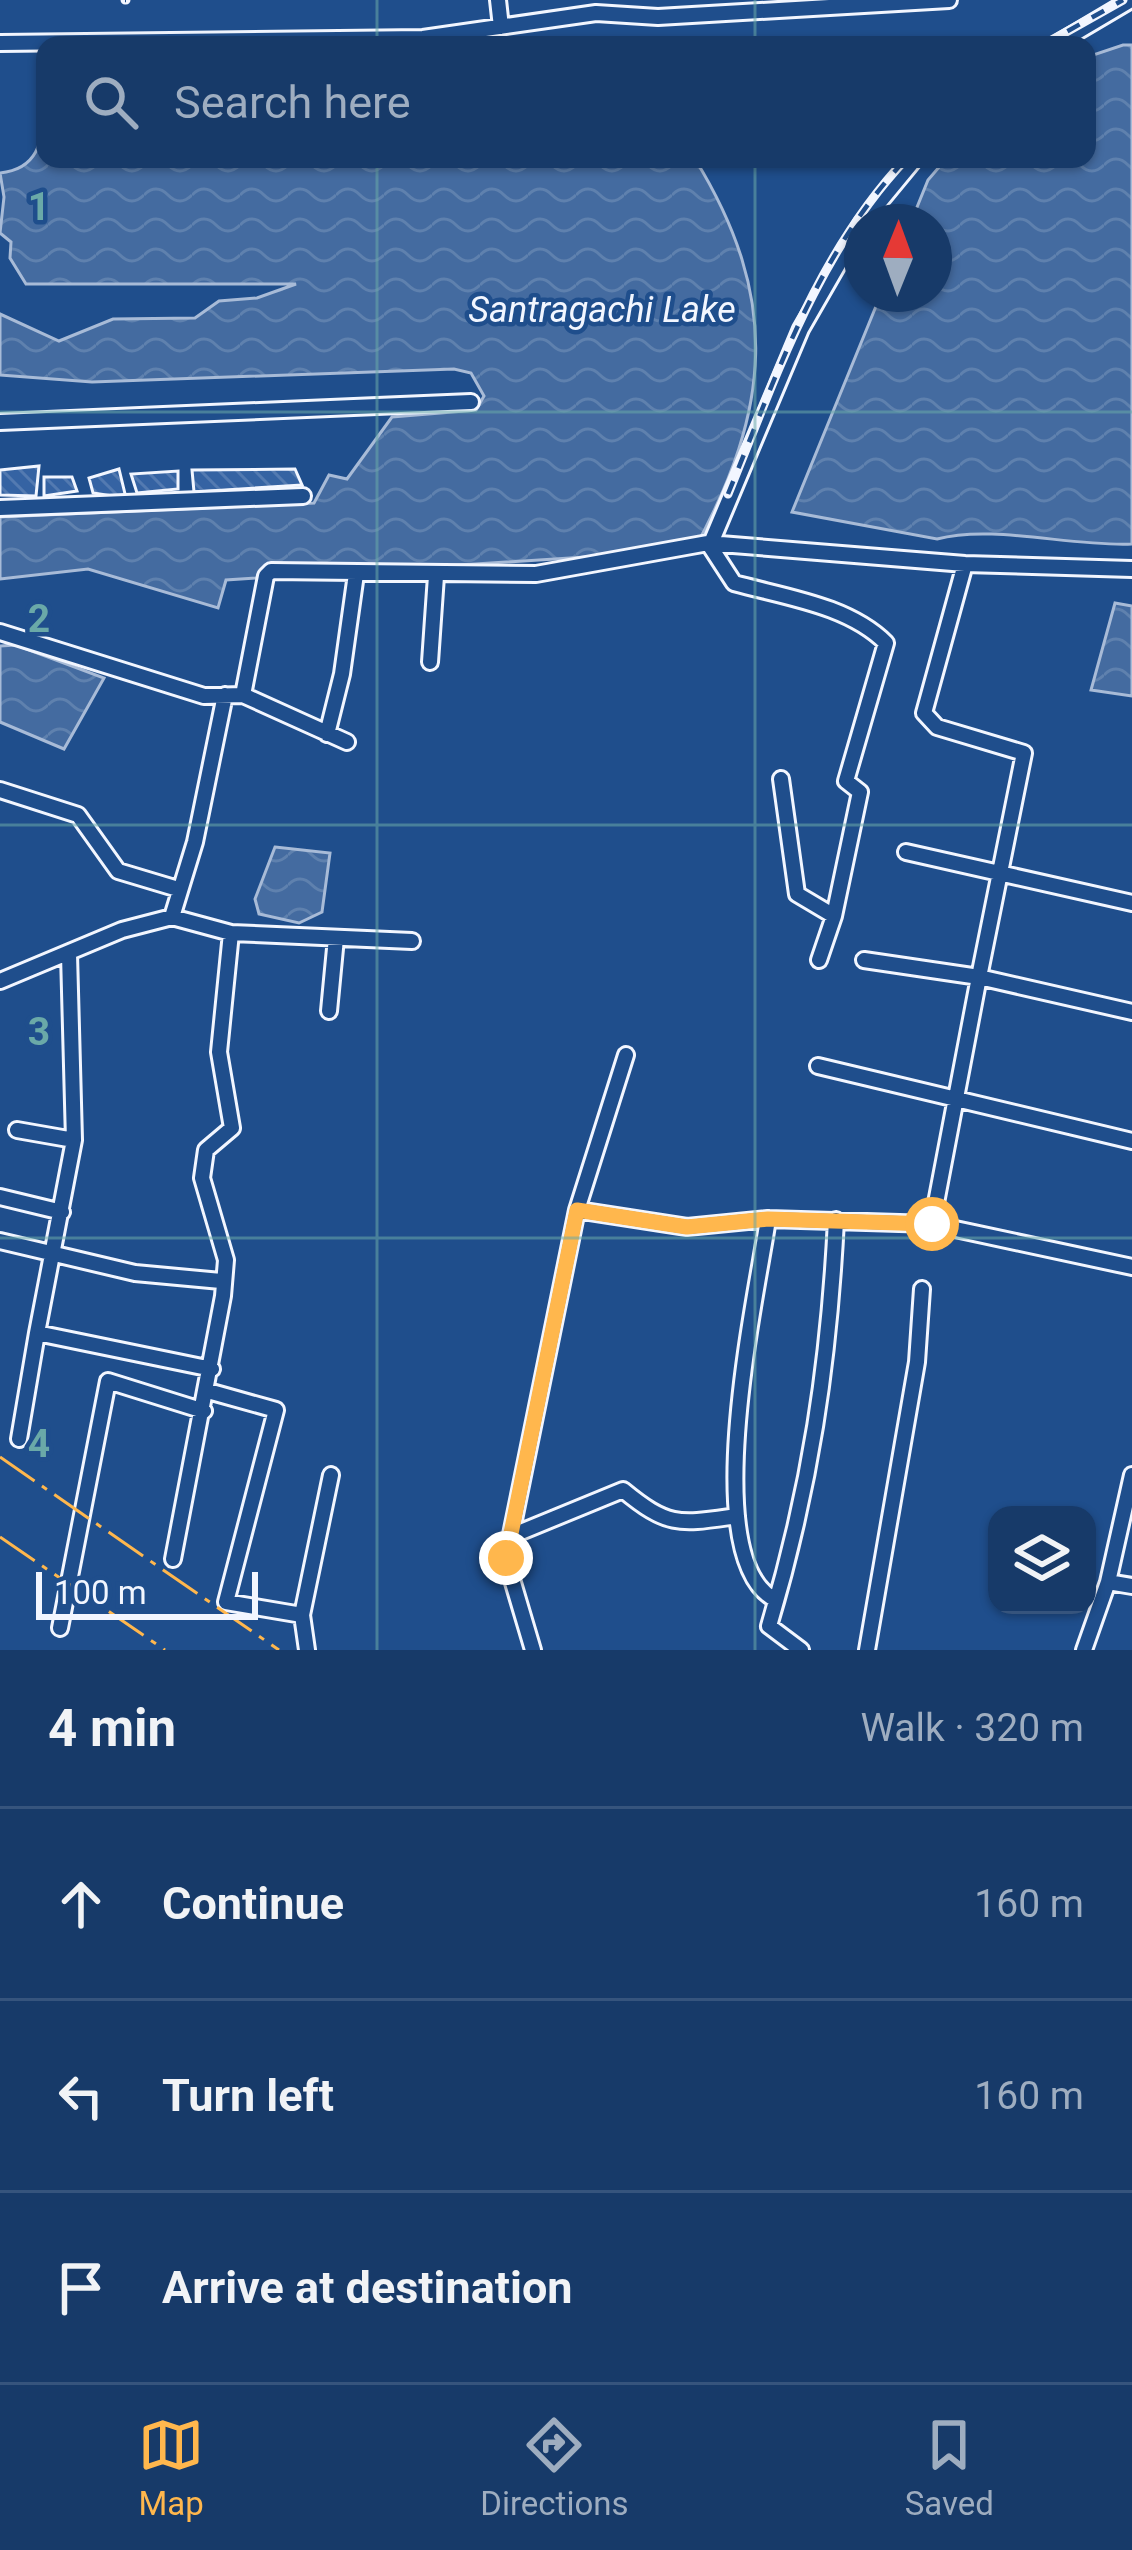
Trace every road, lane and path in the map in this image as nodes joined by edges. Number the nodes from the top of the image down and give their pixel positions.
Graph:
1 (498, 0) edge
2 (950, 0) edge
3 (1131, 0) edge
4 (501, 27) junction
5 (424, 36) edge
6 (1070, 36) edge
7 (0, 43) edge
8 (36, 43) edge
9 (907, 168) edge
10 (877, 204) edge
11 (844, 254) edge
12 (470, 403) dead end
13 (0, 422) edge
14 (303, 496) dead end
15 (0, 508) edge
16 (709, 543) junction
17 (965, 564) junction
18 (1132, 568) edge
19 (356, 574) junction
20 (436, 576) junction
21 (0, 632) edge
22 (430, 662) dead end
23 (225, 695) junction
24 (243, 695) junction
25 (327, 734) junction
26 (347, 742) dead end
27 (781, 779) dead end
28 (0, 790) edge
29 (906, 852) dead end
30 (1000, 870) junction
31 (178, 889) junction
32 (1132, 903) edge
33 (834, 916) junction
34 (172, 917) junction
35 (231, 933) junction
36 (336, 938) junction
37 (412, 941) dead end
38 (68, 954) junction
39 (864, 959) dead end
40 (819, 960) dead end
41 (980, 977) junction
42 (0, 981) edge
43 (329, 1011) dead end
44 (1132, 1012) edge
45 (626, 1055) dead end
46 (818, 1066) dead end
47 (954, 1099) junction
48 (17, 1130) dead end
49 (74, 1140) junction
50 (1132, 1141) edge
51 (0, 1197) edge
52 (577, 1210) junction
53 (62, 1212) junction
54 (768, 1219) junction
55 (836, 1220) junction
56 (932, 1224) junction
57 (0, 1241) edge
58 (55, 1254) junction
59 (1132, 1267) edge
60 (221, 1281) junction
61 (922, 1289) dead end
62 (38, 1333) junction
63 (212, 1369) junction
64 (208, 1390) junction
65 (204, 1412) junction
66 (19, 1439) dead end
67 (331, 1474) dead end
68 (1132, 1475) edge
69 (737, 1516) junction
70 (511, 1536) junction
71 (173, 1559) dead end
72 (1108, 1582) junction
73 (1132, 1586) edge
74 (776, 1600) junction
75 (302, 1615) junction
76 (60, 1628) dead end
77 (307, 1650) edge
78 (533, 1650) edge
79 (801, 1650) edge
80 (867, 1650) edge
81 (1084, 1650) edge

1 - 4 street
2 - 4 street
3 - 6 street
4 - 5 street
7 - 8 street
9 - 10 street
11 - 16 street
12 - 13 street
14 - 15 street
16 - 17 street
16 - 20 street
16 - 33 street
17 - 18 street
17 - 30 street
19 - 20 street
19 - 24 street
19 - 25 street
20 - 22 street
21 - 23 street
23 - 24 street
23 - 31 street
24 - 25 street
25 - 26 street
27 - 33 street
28 - 31 street
29 - 30 street
30 - 32 street
30 - 41 street
31 - 34 street
33 - 40 street
34 - 35 street
34 - 38 street
35 - 36 street
35 - 60 street
36 - 37 street
36 - 43 street
38 - 42 street
38 - 49 street
39 - 41 street
41 - 44 street
41 - 47 street
45 - 52 street
46 - 47 street
47 - 50 street
47 - 56 street
48 - 49 street
49 - 53 street
51 - 53 street
52 - 54 street
52 - 70 street
53 - 58 street
54 - 55 street
54 - 69 street
55 - 56 street
55 - 74 street
56 - 59 street
57 - 58 street
58 - 60 street
58 - 62 street
60 - 63 street
61 - 80 street
62 - 63 street
62 - 66 street
63 - 64 street
64 - 65 street
64 - 75 street
65 - 71 street
65 - 76 street
67 - 75 street
68 - 72 street
69 - 70 street
69 - 74 street
70 - 78 street
72 - 73 street
72 - 81 street
74 - 79 street
75 - 77 street

